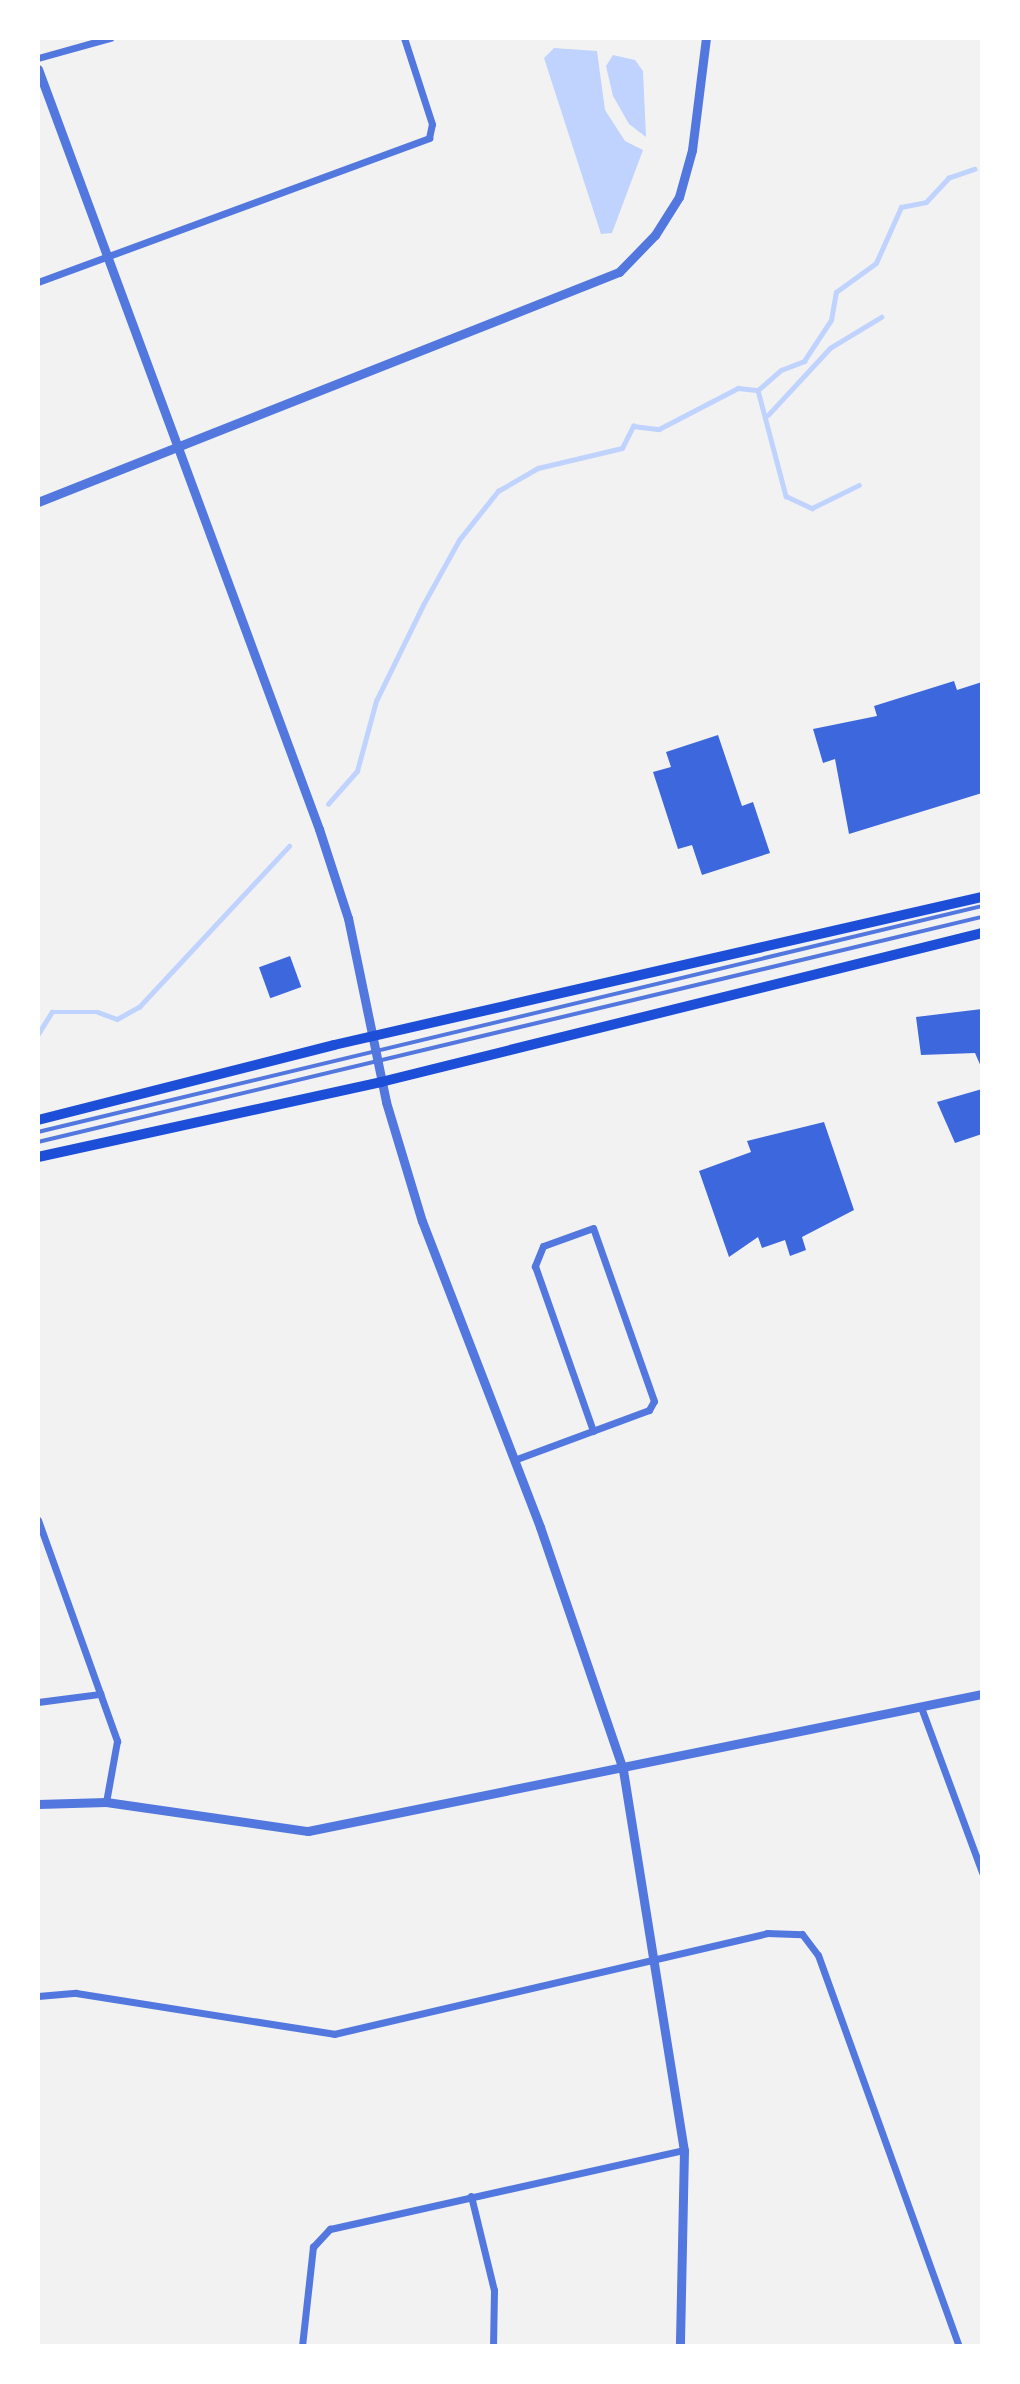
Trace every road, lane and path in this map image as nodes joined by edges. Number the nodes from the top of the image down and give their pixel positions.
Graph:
1 (110, 38) edge
2 (404, 38) edge
3 (706, 38) edge
4 (38, 58) edge
5 (38, 69) edge
6 (107, 256) junction
7 (38, 282) edge
8 (175, 451) junction
9 (38, 502) edge
10 (982, 897) edge
11 (982, 906) edge
12 (982, 917) edge
13 (982, 933) edge
14 (372, 1038) junction
15 (376, 1052) junction
16 (379, 1065) junction
17 (381, 1082) junction
18 (38, 1120) edge
19 (38, 1132) edge
20 (38, 1142) edge
21 (38, 1157) edge
22 (593, 1431) junction
23 (514, 1461) junction
24 (38, 1520) edge
25 (100, 1694) junction
26 (982, 1694) edge
27 (38, 1702) edge
28 (922, 1710) junction
29 (623, 1770) junction
30 (106, 1802) junction
31 (38, 1804) edge
32 (982, 1872) edge
33 (656, 1962) junction
34 (38, 1996) edge
35 (684, 2150) junction
36 (471, 2196) junction
37 (302, 2346) edge
38 (494, 2346) edge
39 (680, 2346) edge
40 (959, 2346) edge

1 - 4 street
2 - 6 street
3 - 8 street
5 - 6 street
6 - 7 street
6 - 8 street
8 - 9 street
8 - 14 street
10 - 14 main road
11 - 15 lane
12 - 16 lane
13 - 17 main road
14 - 15 street
14 - 18 main road
15 - 16 street
15 - 19 lane
16 - 17 street
16 - 20 lane
17 - 21 main road
17 - 23 street
22 - 22 street
22 - 23 street
23 - 29 street
24 - 25 street
25 - 27 street
25 - 30 street
26 - 28 street
28 - 29 street
28 - 32 street
29 - 30 street
29 - 33 street
30 - 31 street
33 - 34 street
33 - 35 street
33 - 40 street
35 - 36 street
35 - 39 street
36 - 37 street
36 - 38 street

